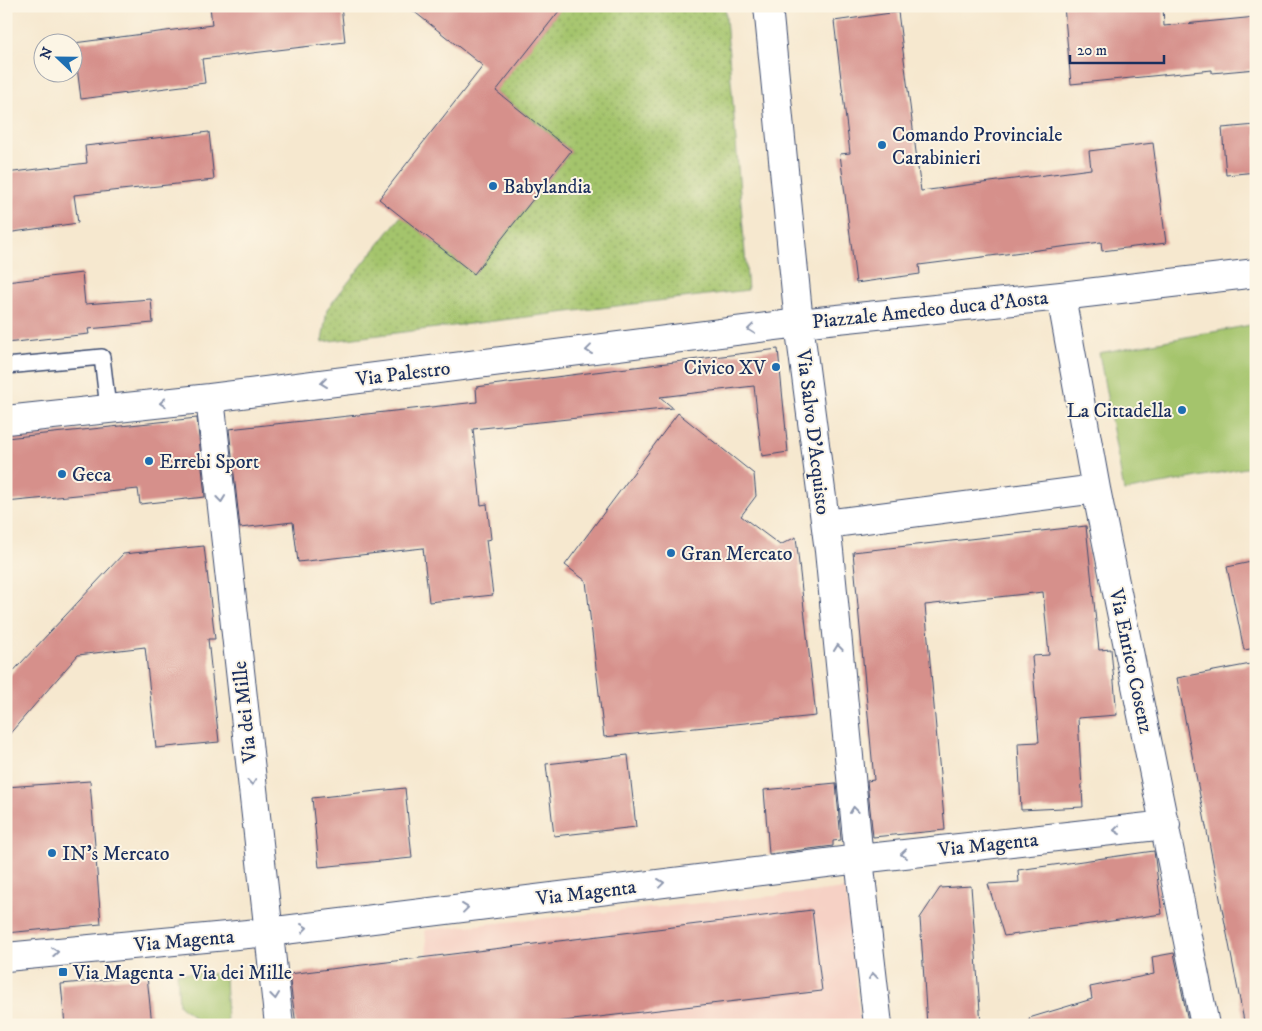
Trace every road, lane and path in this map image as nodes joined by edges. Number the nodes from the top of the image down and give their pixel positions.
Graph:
1 (768, 6) edge
2 (1256, 273) edge
3 (1060, 296) junction
4 (799, 323) junction
5 (6, 366) edge
6 (210, 398) junction
7 (108, 408) junction
8 (6, 420) edge
9 (1096, 489) junction
10 (826, 524) junction
11 (1166, 825) junction
12 (859, 859) junction
13 (268, 932) junction
14 (6, 957) edge
15 (279, 1025) edge
16 (878, 1025) edge
17 (1205, 1025) edge

1 - 4 street, Via Salvo D'Acquisto
2 - 3 street, Piazzale Amedeo duca d'Aosta
3 - 4 street, Piazzale Amedeo duca d'Aosta
3 - 9 street, Via Enrico Cosenz
4 -> 6 street, Via Palestro
4 - 10 street, Via Salvo D'Acquisto
5 - 7 lane
6 -> 7 street, Via Palestro
6 -> 13 street, Via dei Mille
7 - 8 street, Via Palestro
9 - 10 street
9 - 11 street, Via Enrico Cosenz
12 -> 10 street, Via Salvo D'Acquisto
11 -> 12 street, Via Magenta
11 - 17 street, Via Enrico Cosenz
13 -> 12 street, Via Magenta
16 -> 12 street, Via Salvo D'Acquisto
14 -> 13 street, Via Magenta
13 -> 15 street, Via dei Mille

